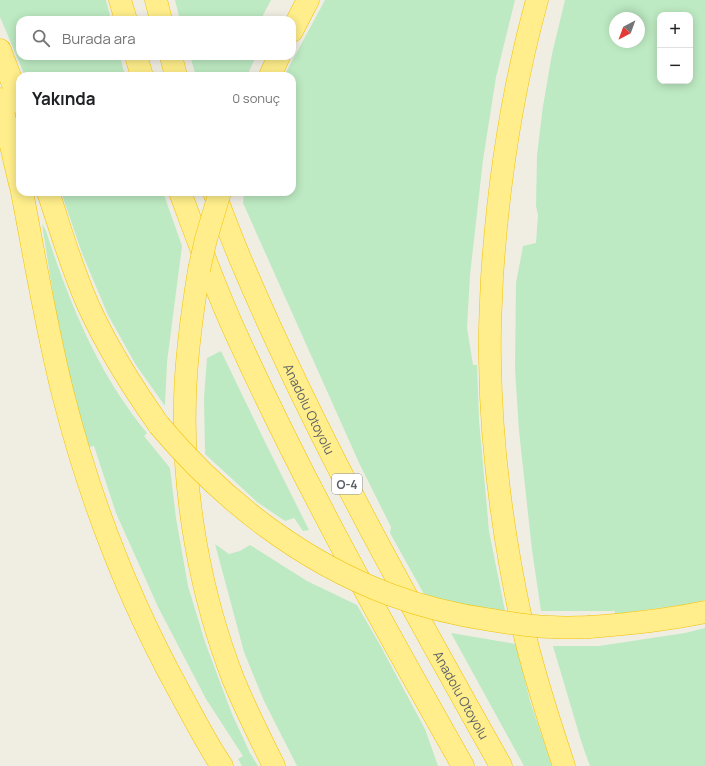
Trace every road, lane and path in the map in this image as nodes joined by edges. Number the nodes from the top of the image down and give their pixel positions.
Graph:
1 (120, 0) edge
2 (156, 0) edge
3 (308, 0) edge
4 (537, 0) edge
5 (125, 16) edge
6 (160, 16) edge
7 (296, 23) edge
8 (0, 50) edge
9 (137, 60) edge
10 (172, 60) edge
11 (277, 60) edge
12 (141, 72) edge
13 (175, 72) edge
14 (272, 72) edge
15 (16, 92) edge
16 (0, 99) edge
17 (16, 167) edge
18 (23, 196) edge
19 (49, 196) edge
20 (181, 196) edge
21 (216, 196) edge
22 (219, 196) edge
23 (705, 612) edge
24 (222, 766) edge
25 (274, 766) edge
26 (463, 766) edge
27 (502, 766) edge
28 (564, 766) edge

1 - 5 highway
2 - 6 highway
3 - 7 highway
4 - 28 highway
8 - 15 highway
9 - 12 highway
10 - 13 highway
11 - 14 highway
16 - 17 highway
18 - 24 highway
19 - 23 highway, bridge
20 - 26 highway, O-4
21 - 27 highway, Anadolu Otoyolu / O-4
22 - 25 highway, bridge

